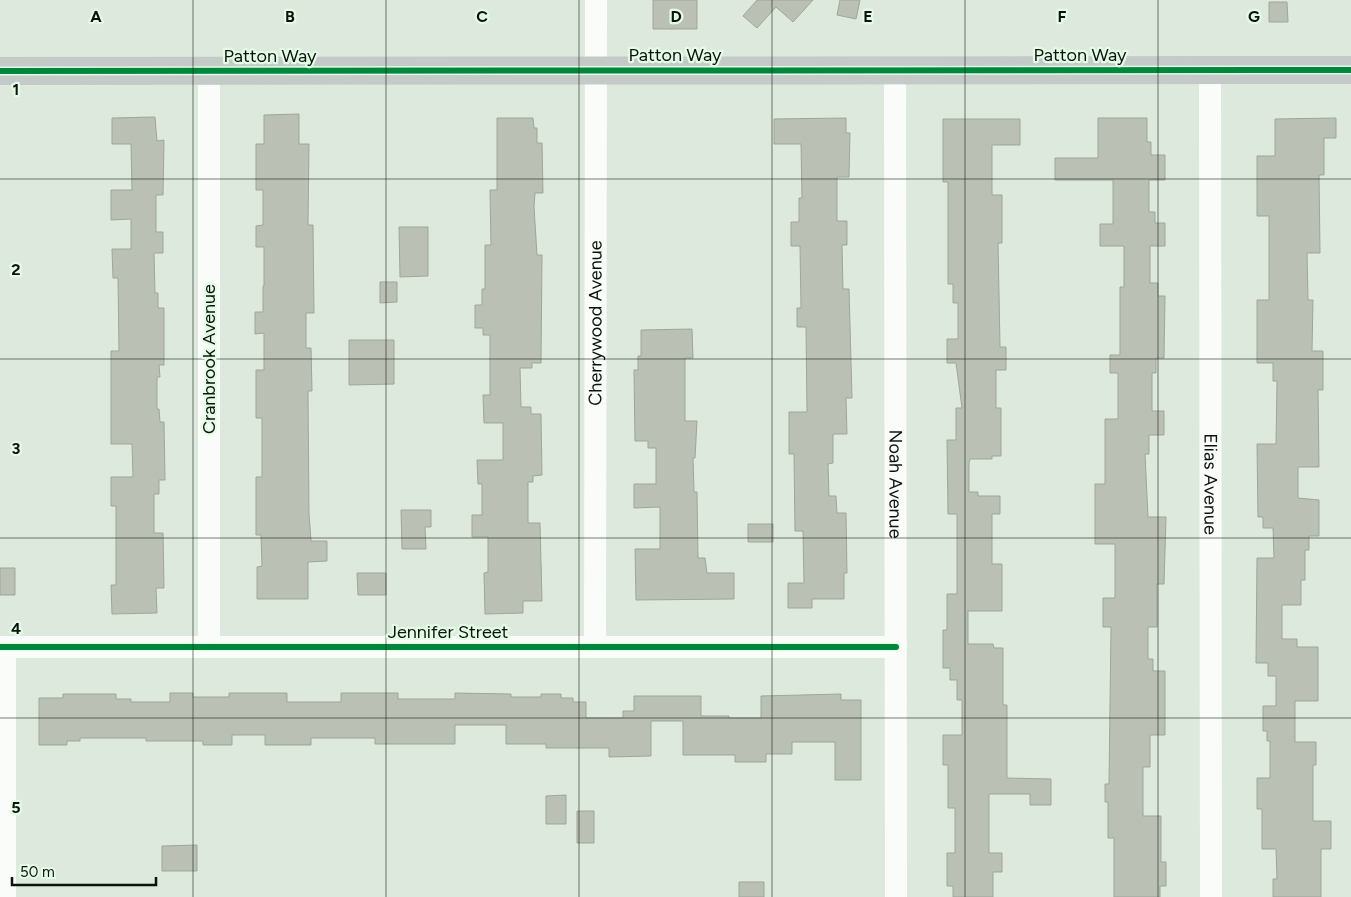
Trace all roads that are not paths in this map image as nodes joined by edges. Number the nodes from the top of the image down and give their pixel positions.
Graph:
1 (596, 0) edge
2 (596, 70) junction
3 (896, 70) junction
4 (1210, 70) junction
5 (1351, 70) edge
6 (0, 71) edge
7 (209, 71) junction
8 (2, 647) edge
9 (209, 647) junction
10 (595, 647) junction
11 (896, 647) junction
12 (5, 897) edge
13 (896, 897) edge
14 (1211, 897) edge

1 - 2 street, Cherrywood Avenue
2 - 3 street, Patton Way
2 - 7 street, Patton Way
2 - 10 street, Cherrywood Avenue
3 - 4 street, Patton Way
3 - 11 street, Noah Avenue
4 - 5 street, Patton Way
4 - 14 street, Elias Avenue
6 - 7 street, Patton Way
7 - 9 street, Cranbrook Avenue
8 - 9 street, Jennifer Street
8 - 12 street
9 - 10 street, Jennifer Street
10 - 11 street, Jennifer Street
11 - 13 street, Noah Avenue

